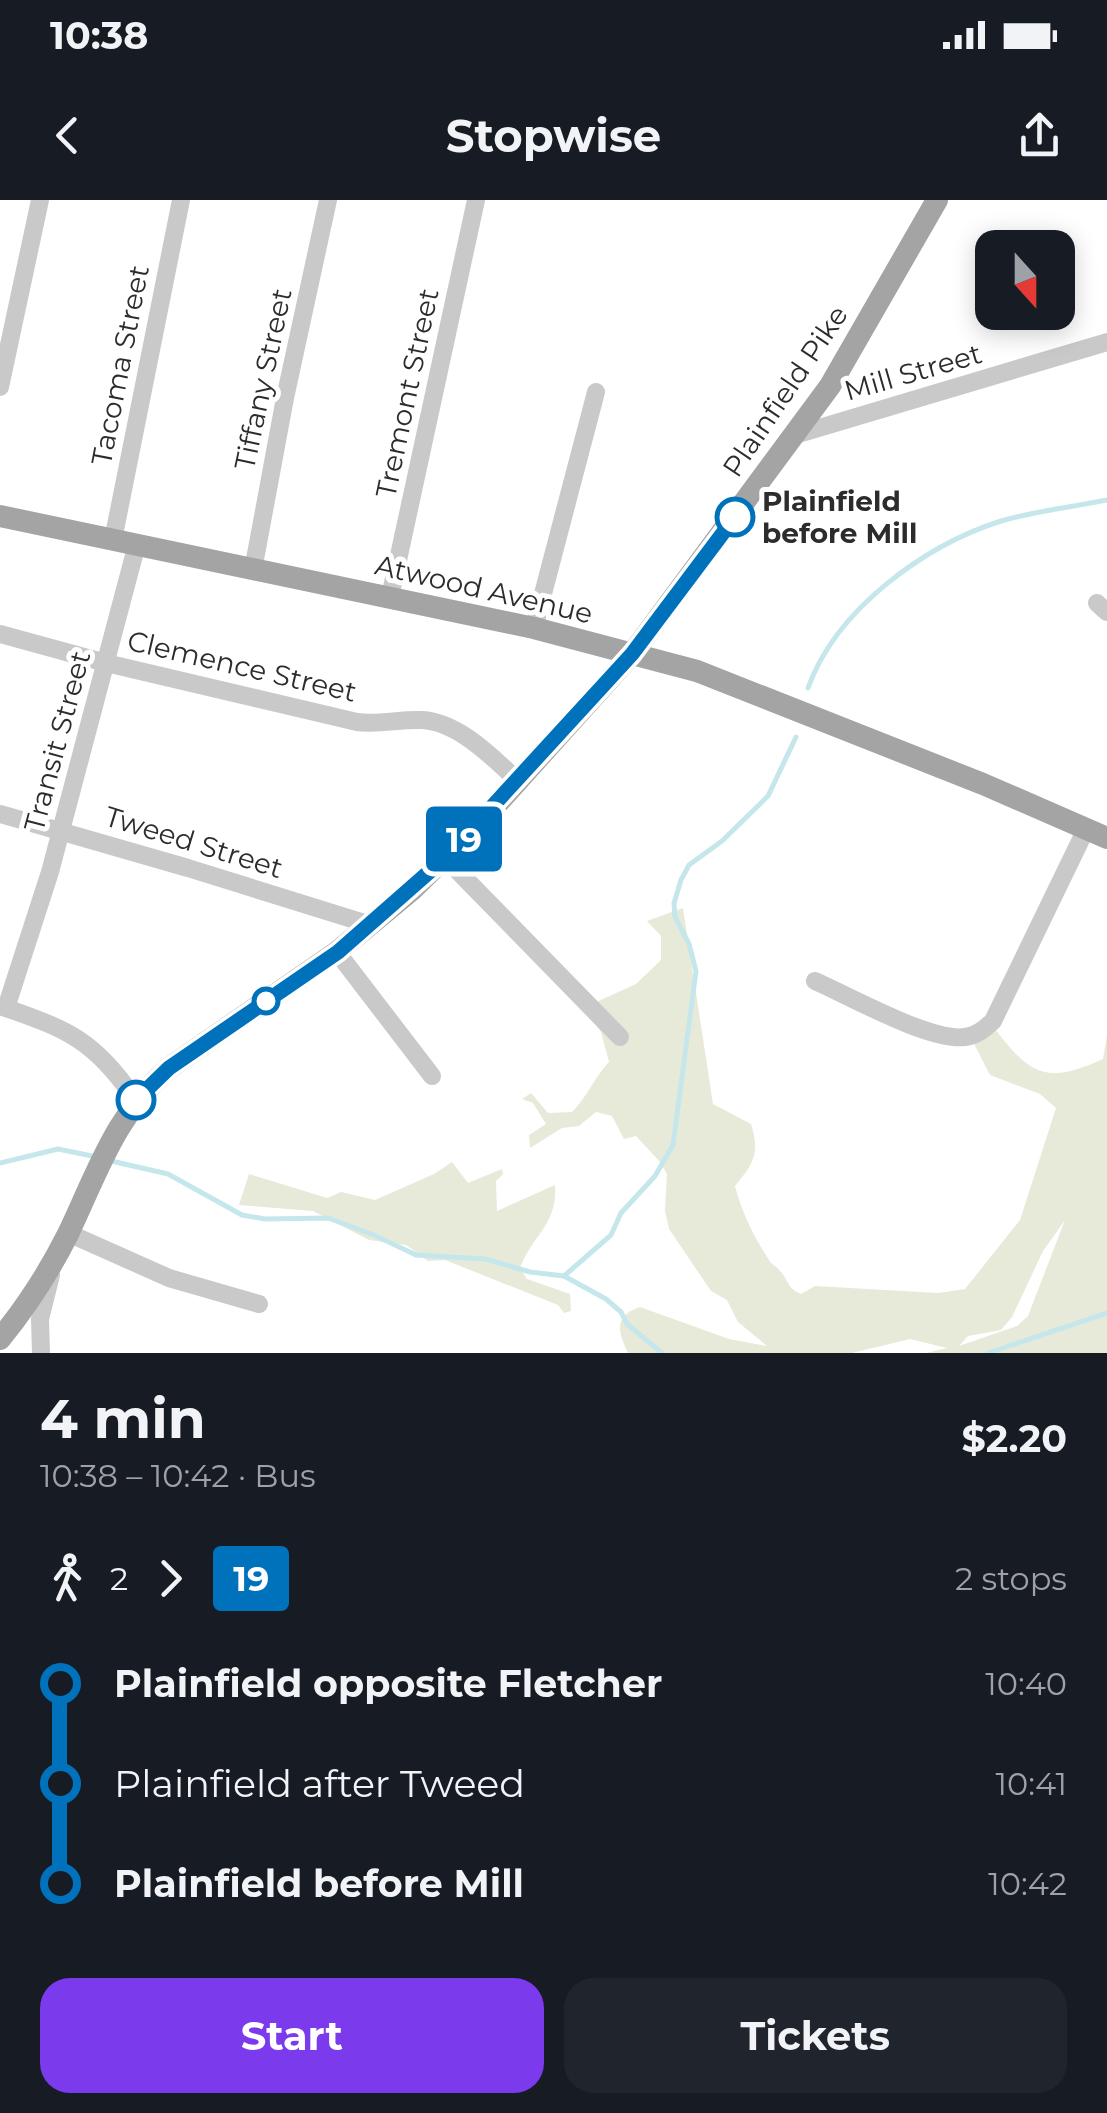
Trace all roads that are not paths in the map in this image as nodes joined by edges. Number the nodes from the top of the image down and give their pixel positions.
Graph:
1 (40, 200) edge
2 (181, 200) edge
3 (328, 200) edge
4 (476, 200) edge
5 (937, 200) edge
6 (1107, 342) edge
7 (0, 387) edge
8 (596, 392) dead end
9 (792, 436) junction
10 (0, 516) edge
11 (125, 542) junction
12 (253, 570) junction
13 (390, 597) junction
14 (534, 628) junction
15 (0, 634) edge
16 (632, 654) junction
17 (106, 663) junction
18 (516, 779) junction
19 (0, 814) edge
20 (61, 831) junction
21 (1097, 834) edge
22 (445, 858) junction
23 (371, 925) junction
24 (338, 952) junction
25 (815, 981) dead end
26 (3, 1007) edge
27 (620, 1037) dead end
28 (432, 1076) dead end
29 (136, 1100) junction
30 (68, 1233) junction
31 (55, 1258) junction
32 (260, 1304) dead end
33 (0, 1339) edge
34 (41, 1353) edge

1 - 7 street
2 - 11 street, Tacoma Street
3 - 12 street, Tiffany Street
4 - 13 street, Tremont Street
5 - 9 main road, Plainfield Pike
6 - 9 street, Mill Street
8 - 14 street
9 - 16 main road, Plainfield Pike
10 - 11 main road, Atwood Avenue
11 - 12 main road, Atwood Avenue
11 - 17 street, Transit Street
12 - 13 main road, Atwood Avenue
13 - 14 main road, Atwood Avenue
14 - 16 main road, Atwood Avenue
15 - 17 street, Clemence Street
16 - 18 main road, Plainfield Pike
16 - 21 main road, Atwood Avenue
17 - 18 street, Clemence Street
17 - 20 street, Transit Street
18 - 22 main road, Plainfield Pike
19 - 20 street, Tweed Street
20 - 23 street, Tweed Street
20 - 26 street, Transit Street
21 - 25 street
22 - 23 main road, Plainfield Pike
22 - 27 street
23 - 24 main road, Plainfield Pike
24 - 28 street
24 - 29 main road, Plainfield Pike
26 - 29 street
29 - 30 main road, Plainfield Pike
30 - 31 main road, Plainfield Pike
30 - 32 street
31 - 33 main road, Plainfield Pike
31 - 34 street

